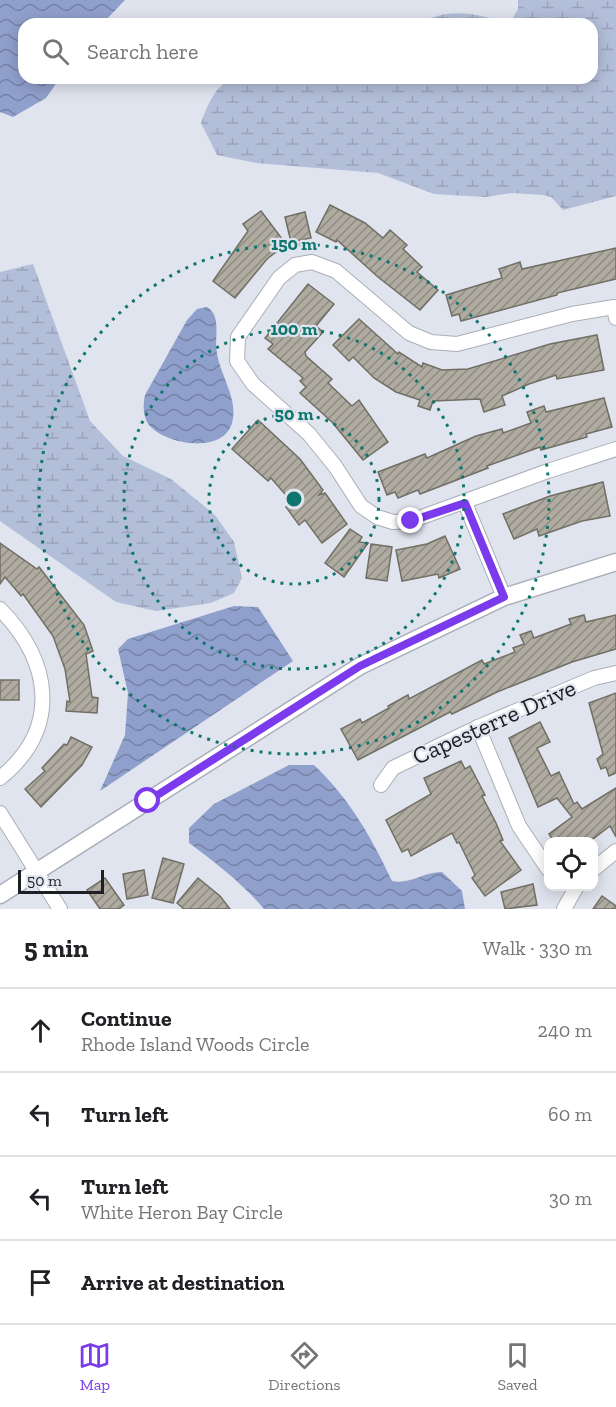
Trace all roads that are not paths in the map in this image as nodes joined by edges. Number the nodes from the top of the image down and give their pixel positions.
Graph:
1 (615, 310) edge
2 (616, 449) edge
3 (465, 503) junction
4 (616, 562) edge
5 (616, 568) edge
6 (580, 573) junction
7 (504, 597) junction
8 (0, 609) edge
9 (616, 673) edge
10 (478, 727) junction
11 (0, 778) edge
12 (381, 785) dead end
13 (0, 813) edge
14 (616, 851) edge
15 (544, 861) edge
16 (598, 866) edge
17 (36, 872) junction
18 (571, 891) edge
19 (0, 895) edge
20 (60, 909) edge
21 (564, 909) edge

1 - 3 street
2 - 3 street
3 - 7 street
4 - 6 street
5 - 6 street
6 - 7 street
7 - 17 street
8 - 11 street
9 - 10 street, Capesterre Drive
10 - 12 street, Capesterre Drive
10 - 15 street
13 - 17 street
14 - 16 street
17 - 19 street
17 - 20 street
18 - 21 street

